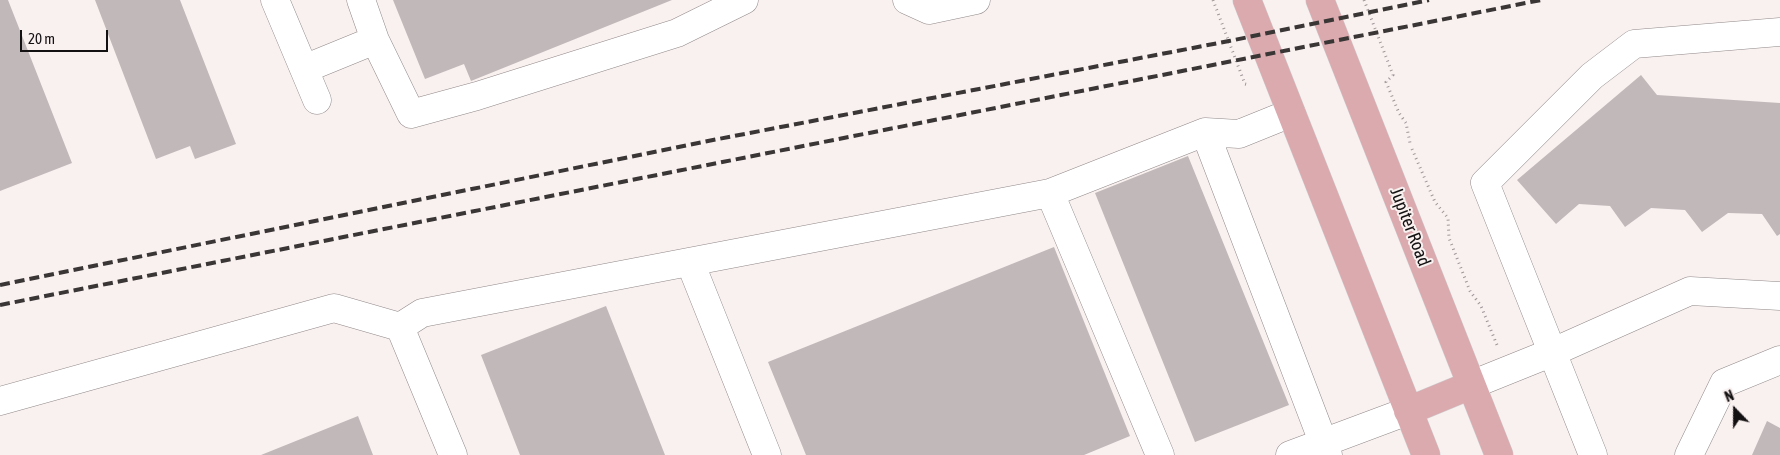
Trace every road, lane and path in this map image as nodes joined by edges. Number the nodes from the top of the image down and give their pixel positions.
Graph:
1 (275, 0) edge
2 (361, 0) edge
3 (744, 0) edge
4 (907, 0) edge
5 (976, 0) edge
6 (1247, 0) edge
7 (1320, 0) edge
8 (1364, 0) edge
9 (1780, 32) edge
10 (375, 40) junction
11 (304, 69) junction
12 (317, 100) dead end
13 (1291, 113) junction
14 (1205, 132) junction
15 (1050, 193) junction
16 (690, 262) junction
17 (1780, 296) edge
18 (400, 327) junction
19 (1553, 352) junction
20 (1780, 360) edge
21 (1507, 370) junction
22 (1471, 385) junction
23 (0, 401) edge
24 (1408, 411) junction
25 (1326, 449) edge
26 (453, 455) edge
27 (766, 455) edge
28 (1160, 455) edge
29 (1290, 455) edge
30 (1426, 455) edge
31 (1499, 455) edge
32 (1593, 455) edge
33 (1689, 455) edge

1 - 11 street
2 - 10 street
3 - 10 street
4 - 5 street
6 - 13 main road
7 - 22 main road, Jupiter Road
8 - 21 path
9 - 19 street
10 - 11 street
11 - 12 street
13 - 14 street
13 - 24 main road
14 - 15 street
14 - 25 street
15 - 16 street
15 - 28 street
16 - 18 street
16 - 27 street
17 - 19 street
18 - 23 street
18 - 26 street
19 - 21 street
19 - 32 street
20 - 33 street
21 - 22 street
22 - 24 main road
22 - 31 main road, Jupiter Road
24 - 25 street
24 - 30 main road
25 - 29 street

